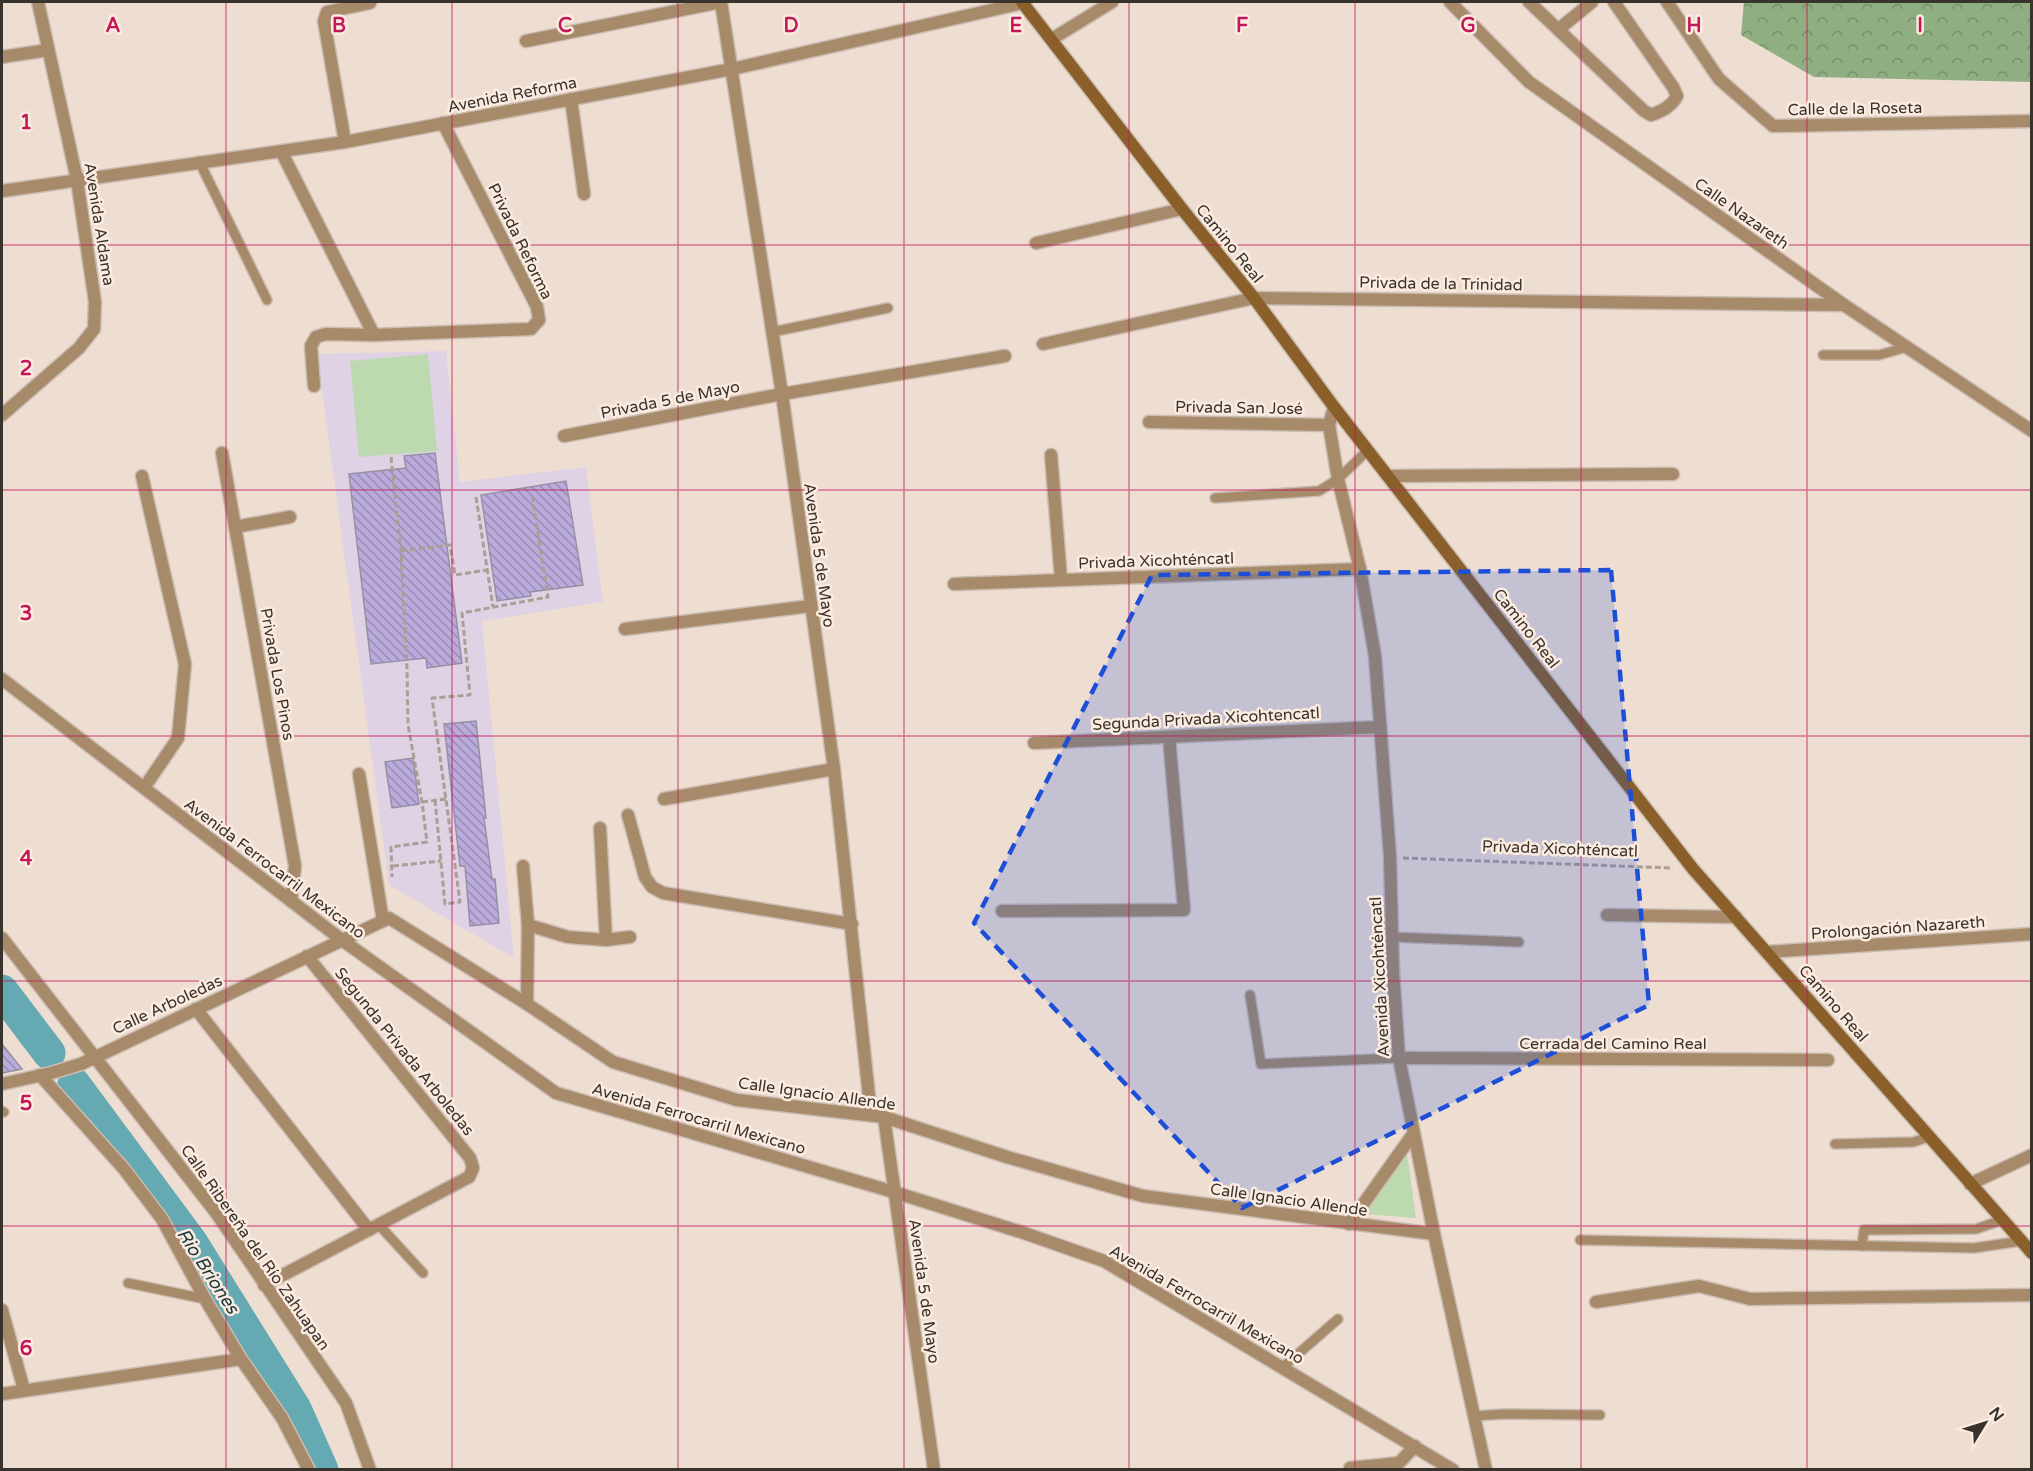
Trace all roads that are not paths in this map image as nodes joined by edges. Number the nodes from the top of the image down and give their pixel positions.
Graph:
1 (38, 2) edge
2 (721, 2) edge
3 (1023, 2) edge
4 (1112, 2) edge
5 (1450, 2) edge
6 (1529, 2) edge
7 (1592, 2) edge
8 (1614, 2) edge
9 (1667, 2) edge
10 (370, 3) dead end
11 (1559, 29) junction
12 (1052, 39) junction
13 (526, 40) dead end
14 (48, 50) junction
15 (2, 57) edge
16 (732, 69) junction
17 (571, 99) junction
18 (2031, 122) edge
19 (443, 123) junction
20 (345, 142) junction
21 (281, 151) junction
22 (199, 161) junction
23 (77, 180) junction
24 (2, 191) edge
25 (584, 194) dead end
26 (1182, 209) junction
27 (1036, 243) dead end
28 (1254, 298) junction
29 (267, 300) dead end
30 (1844, 305) junction
31 (888, 308) dead end
32 (772, 332) junction
33 (374, 335) junction
34 (1043, 344) dead end
35 (1907, 347) junction
36 (1823, 355) dead end
37 (1005, 356) dead end
38 (314, 386) dead end
39 (782, 394) junction
40 (1334, 407) junction
41 (2, 415) edge
42 (1149, 422) dead end
43 (1329, 425) junction
44 (2031, 430) edge
45 (564, 436) dead end
46 (1368, 450) junction
47 (222, 453) dead end
48 (1051, 455) dead end
49 (1672, 474) dead end
50 (142, 476) dead end
51 (1389, 476) junction
52 (1338, 479) junction
53 (1215, 498) dead end
54 (290, 517) dead end
55 (235, 526) junction
56 (1360, 569) junction
57 (1061, 579) junction
58 (954, 584) dead end
59 (810, 606) junction
60 (625, 629) dead end
61 (2, 679) edge
62 (1380, 727) junction
63 (1169, 736) junction
64 (1034, 742) dead end
65 (834, 769) junction
66 (358, 774) dead end
67 (144, 788) junction
68 (664, 799) dead end
69 (628, 815) dead end
70 (600, 828) dead end
71 (523, 866) dead end
72 (291, 901) junction
73 (1002, 911) dead end
74 (1607, 915) dead end
75 (1736, 918) junction
76 (383, 921) junction
77 (852, 924) junction
78 (528, 925) junction
79 (2031, 934) edge
80 (630, 937) dead end
81 (2, 938) edge
82 (1392, 938) junction
83 (342, 940) junction
84 (606, 940) junction
85 (1519, 942) dead end
86 (1767, 952) junction
87 (307, 956) junction
88 (1250, 995) dead end
89 (527, 1004) junction
90 (196, 1009) junction
91 (94, 1057) junction
92 (1399, 1058) junction
93 (1828, 1060) dead end
94 (40, 1075) junction
95 (2, 1084) edge
96 (871, 1115) junction
97 (884, 1117) junction
98 (1413, 1134) junction
99 (1929, 1137) junction
100 (1835, 1144) dead end
101 (2029, 1161) edge
102 (1970, 1184) junction
103 (894, 1192) junction
104 (2002, 1220) junction
105 (1348, 1224) junction
106 (374, 1227) junction
107 (1434, 1234) junction
108 (1580, 1240) dead end
109 (2020, 1241) junction
110 (1862, 1246) junction
111 (2031, 1253) edge
112 (423, 1273) dead end
113 (128, 1283) dead end
114 (264, 1285) junction
115 (2031, 1295) edge
116 (205, 1299) junction
117 (1596, 1302) dead end
118 (2, 1310) edge
119 (1338, 1319) dead end
120 (241, 1359) junction
121 (1282, 1367) junction
122 (24, 1390) junction
123 (2, 1394) edge
124 (1600, 1414) dead end
125 (1474, 1416) junction
126 (1414, 1446) junction
127 (1350, 1468) edge
128 (309, 1470) edge
129 (370, 1470) edge
130 (934, 1470) edge
131 (1453, 1470) edge
132 (1486, 1470) edge

1 - 14 street, Avenida Aldama
2 - 13 street
2 - 16 street, Avenida 5 de Mayo
3 - 12 main road, Camino Real
3 - 16 street, Avenida Reforma
4 - 12 street
5 - 30 street, Calle Nazareth
6 - 11 street
7 - 11 street
8 - 11 street
9 - 18 street, Calle de la Roseta
10 - 20 street
12 - 26 main road, Camino Real
14 - 15 street
14 - 23 street, Avenida Aldama
16 - 17 street, Avenida Reforma
16 - 32 street, Avenida 5 de Mayo
17 - 19 street, Avenida Reforma
17 - 25 street
19 - 20 street, Avenida Reforma
19 - 33 street, Privada Reforma
20 - 21 street, Avenida Reforma
21 - 22 street, Avenida Reforma
21 - 33 street
22 - 23 street, Avenida Reforma
22 - 29 lane
23 - 24 street, Avenida Reforma
23 - 41 street, Avenida Aldama
26 - 27 street
26 - 28 main road, Camino Real
28 - 30 street, Privada de la Trinidad
28 - 34 street, Privada de la Trinidad
28 - 40 main road, Camino Real
30 - 35 street, Calle Nazareth
31 - 32 lane
32 - 39 street, Avenida 5 de Mayo
33 - 38 street, Privada Reforma
35 - 36 lane
35 - 44 street, Calle Nazareth
37 - 39 street, Privada 5 de Mayo
39 - 45 street, Privada 5 de Mayo
39 - 59 street, Avenida 5 de Mayo
40 - 43 street, Avenida Xicohténcatl
40 - 46 main road, Camino Real
42 - 43 street, Privada San José
43 - 52 street, Avenida Xicohténcatl
46 - 51 main road, Camino Real
46 - 52 lane
47 - 55 street, Privada Los Pinos
48 - 57 street
49 - 51 street
50 - 67 street
51 - 75 main road, Camino Real
52 - 53 lane
52 - 56 street, Avenida Xicohténcatl
54 - 55 street
55 - 72 street, Privada Los Pinos
56 - 57 street, Privada Xicohténcatl
56 - 62 street, Avenida Xicohténcatl
57 - 58 street, Privada Xicohténcatl
59 - 60 street
59 - 65 street, Avenida 5 de Mayo
61 - 67 street, Avenida Ferrocarril Mexicano
62 - 63 street, Segunda Privada Xicohtencatl
62 - 82 street, Avenida Xicohténcatl
63 - 64 street, Segunda Privada Xicohtencatl
63 - 73 street
65 - 68 street
65 - 77 street, Avenida 5 de Mayo
66 - 76 street
67 - 72 street, Avenida Ferrocarril Mexicano
69 - 77 street
70 - 84 street
71 - 78 street
72 - 83 street, Avenida Ferrocarril Mexicano
74 - 75 street
75 - 86 main road, Camino Real
76 - 83 street
76 - 89 street, Calle Ignacio Allende
77 - 96 street, Avenida 5 de Mayo
78 - 84 street
78 - 89 street
79 - 86 street, Prolongación Nazareth
80 - 84 street
81 - 91 street, Calle Ribereña del Río Zahuapan
82 - 85 lane
82 - 92 street, Avenida Xicohténcatl
83 - 87 street, Calle Arboledas
83 - 103 street, Avenida Ferrocarril Mexicano
86 - 99 main road, Camino Real
87 - 90 street, Calle Arboledas
87 - 106 street, Segunda Privada Arboledas
88 - 92 lane
89 - 96 street, Calle Ignacio Allende
90 - 91 street, Calle Arboledas
90 - 106 street
91 - 94 street, Calle Arboledas
91 - 114 street, Calle Ribereña del Río Zahuapan
92 - 93 street, Cerrada del Camino Real
92 - 98 street, Avenida Xicohténcatl
94 - 95 street, Calle Arboledas
94 - 116 street
96 - 97 street, Calle Ignacio Allende
97 - 103 street, Avenida 5 de Mayo
97 - 105 street, Calle Ignacio Allende
98 - 105 street
98 - 107 street, Avenida Xicohténcatl
99 - 100 lane
99 - 102 main road, Camino Real
101 - 102 street
102 - 104 main road, Camino Real
103 - 121 street, Avenida Ferrocarril Mexicano
103 - 130 street, Avenida 5 de Mayo
104 - 109 main road, Camino Real
104 - 110 lane
105 - 107 street, Calle Ignacio Allende
106 - 112 lane
106 - 114 street
107 - 125 street, Avenida Xicohténcatl
108 - 110 lane
109 - 110 lane
109 - 111 main road, Camino Real
113 - 116 lane
114 - 129 street, Calle Ribereña del Río Zahuapan
115 - 117 street
116 - 120 street
118 - 122 street
119 - 121 lane
120 - 122 street
120 - 128 street
121 - 126 street, Avenida Ferrocarril Mexicano
122 - 123 street
124 - 125 lane
125 - 132 street, Avenida Xicohténcatl
126 - 127 street
126 - 131 street, Avenida Ferrocarril Mexicano

